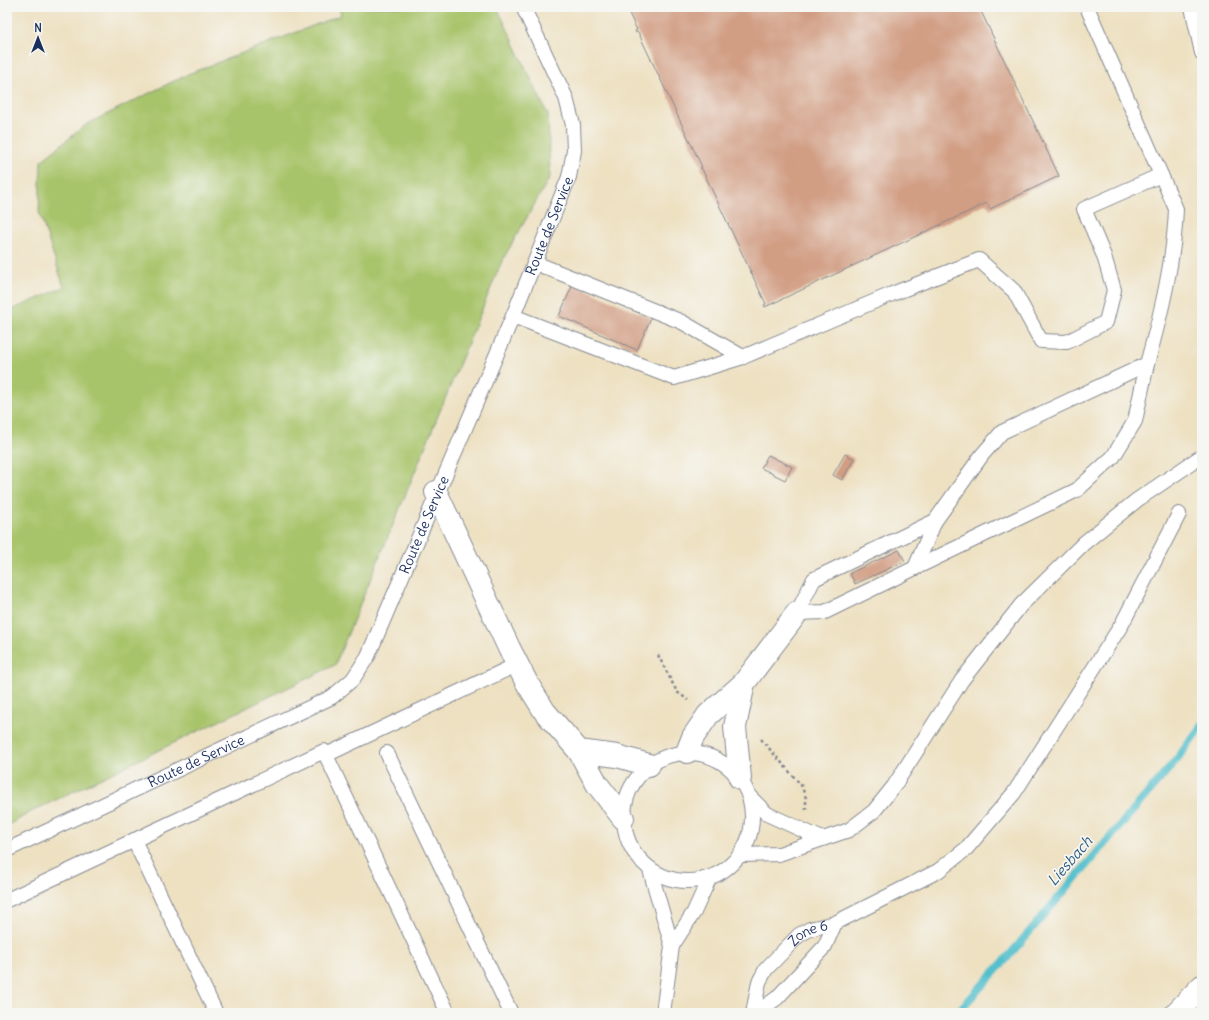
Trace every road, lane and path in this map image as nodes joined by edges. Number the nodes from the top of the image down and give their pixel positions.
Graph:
1 (523, 7) edge
2 (1087, 7) edge
3 (1192, 7) edge
4 (1202, 53) edge
5 (1161, 176) junction
6 (535, 263) junction
7 (513, 316) junction
8 (743, 357) junction
9 (1148, 364) junction
10 (1202, 456) edge
11 (436, 492) junction
12 (1179, 514) dead end
13 (935, 521) junction
14 (915, 568) junction
15 (797, 613) junction
16 (658, 655) dead end
17 (518, 664) junction
18 (744, 683) junction
19 (708, 715) junction
20 (735, 727) junction
21 (579, 751) junction
22 (687, 752) junction
23 (387, 753) dead end
24 (326, 755) junction
25 (649, 765) junction
26 (745, 787) junction
27 (806, 815) dead end
28 (623, 818) junction
29 (820, 838) junction
30 (134, 840) junction
31 (7, 850) edge
32 (741, 855) junction
33 (650, 870) junction
34 (709, 879) junction
35 (7, 900) edge
36 (835, 923) junction
37 (672, 946) junction
38 (1202, 986) edge
39 (216, 1013) edge
40 (448, 1013) edge
41 (511, 1013) edge
42 (663, 1013) edge
43 (754, 1013) edge
44 (1176, 1013) edge

1 - 6 lane, Route de Service
2 - 5 lane
3 - 4 lane
5 - 8 lane
5 - 9 lane
6 - 7 lane, Route de Service
6 - 8 lane
7 - 8 lane
7 - 11 lane, Route de Service
9 - 13 lane
9 - 14 lane
10 - 29 lane
11 - 17 street
11 - 31 lane, Route de Service
12 - 36 lane
13 - 14 lane
13 - 15 lane
14 - 15 lane
15 - 18 street
16 - 19 path
17 - 21 street
17 - 24 lane
18 - 19 street
18 - 20 street
19 - 22 street
20 - 26 street
20 - 27 path
21 - 25 street
21 - 28 street
22 - 25 lane
22 - 26 lane
23 - 41 lane
24 - 30 lane
24 - 40 lane
25 - 28 lane
26 - 29 lane
26 - 32 lane
28 - 33 lane
29 - 32 lane
30 - 35 lane
30 - 39 lane
32 - 34 lane
33 - 34 lane
33 - 37 lane
34 - 37 lane
36 - 43 lane, Zone 6
36 - 43 lane, Zone 6
37 - 42 lane
38 - 44 street

